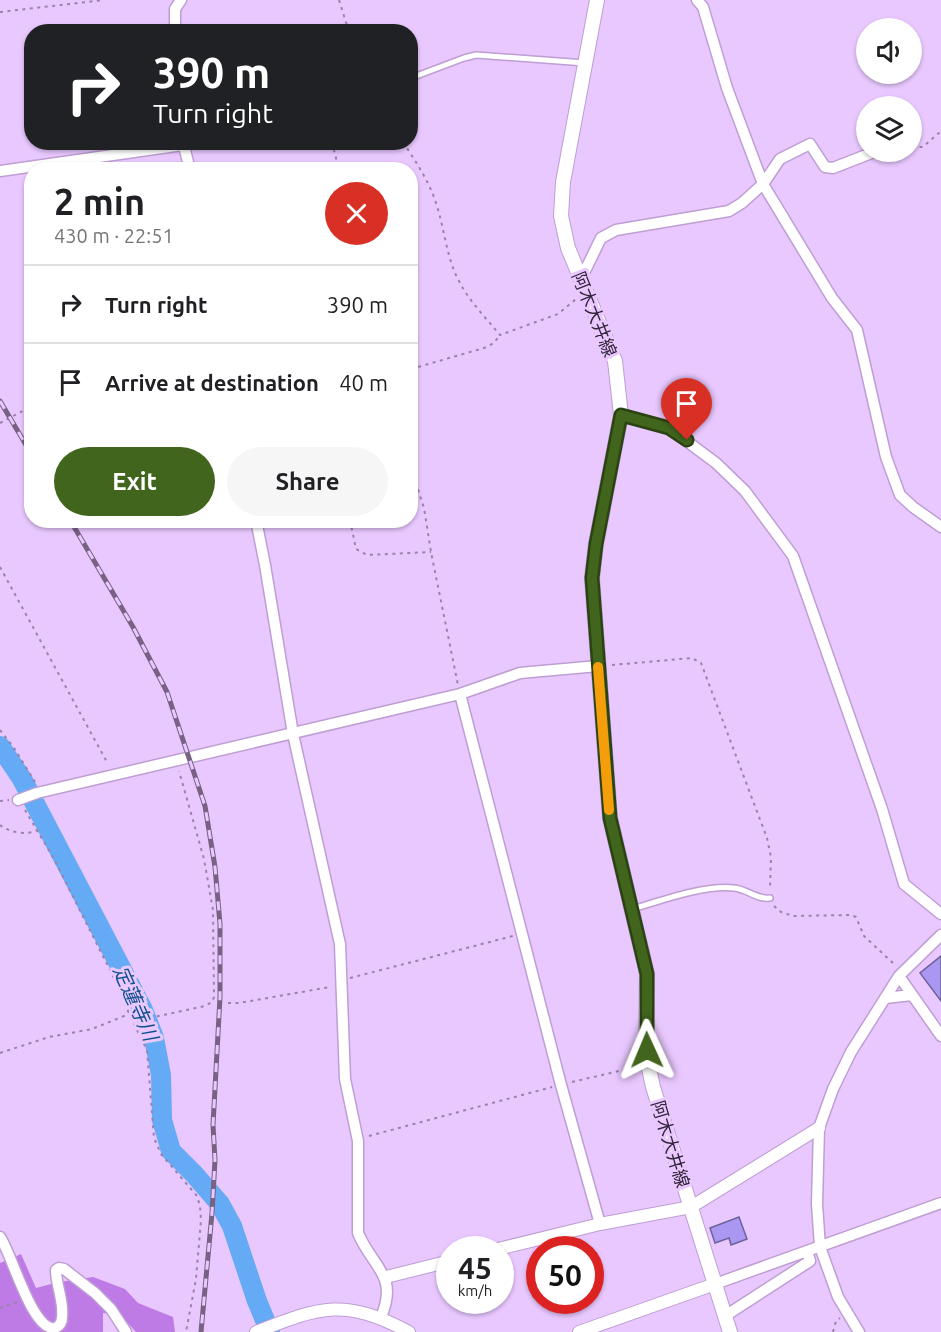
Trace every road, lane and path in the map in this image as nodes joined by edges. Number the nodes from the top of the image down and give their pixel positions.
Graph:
1 (104, 0) edge
2 (181, 0) edge
3 (339, 0) edge
4 (597, 0) edge
5 (698, 0) edge
6 (0, 12) edge
7 (175, 24) edge
8 (346, 24) edge
9 (586, 63) junction
10 (418, 75) edge
11 (941, 131) edge
12 (922, 147) edge
13 (142, 150) edge
14 (856, 159) edge
15 (61, 162) edge
16 (418, 165) edge
17 (24, 167) edge
18 (0, 171) edge
19 (763, 183) junction
20 (583, 285) junction
21 (500, 334) junction
22 (418, 367) edge
23 (24, 410) edge
24 (621, 415) junction
25 (0, 423) edge
26 (418, 490) edge
27 (941, 526) edge
28 (258, 528) edge
29 (352, 528) edge
30 (431, 552) junction
31 (0, 567) edge
32 (598, 666) junction
33 (460, 694) junction
34 (0, 730) edge
35 (293, 734) junction
36 (176, 760) junction
37 (113, 775) junction
38 (39, 793) junction
39 (18, 800) dead end
40 (0, 825) edge
41 (770, 898) junction
42 (633, 909) junction
43 (941, 914) edge
44 (522, 934) junction
45 (941, 935) edge
46 (901, 974) junction
47 (342, 982) junction
48 (912, 995) junction
49 (885, 998) junction
50 (228, 1003) dead end
51 (129, 1014) junction
52 (136, 1025) junction
53 (941, 1036) edge
54 (0, 1053) edge
55 (648, 1064) junction
56 (561, 1085) junction
57 (819, 1128) junction
58 (357, 1139) junction
59 (941, 1203) edge
60 (691, 1207) junction
61 (600, 1224) junction
62 (0, 1237) edge
63 (514, 1245) edge
64 (820, 1247) junction
65 (807, 1251) junction
66 (436, 1264) edge
67 (386, 1277) junction
68 (715, 1284) junction
69 (24, 1298) junction
70 (0, 1308) edge
71 (847, 1312) junction
72 (725, 1316) junction
73 (381, 1317) junction
74 (126, 1332) edge
75 (186, 1332) edge
76 (256, 1332) edge
77 (409, 1332) edge
78 (579, 1332) edge
79 (730, 1332) edge
80 (832, 1332) edge
81 (859, 1332) edge

1 - 6 path
2 - 7 street
3 - 8 path
4 - 9 main road, 阿木大井線
5 - 19 street
9 - 10 lane
9 - 20 main road, 阿木大井線
11 - 12 path
13 - 15 street
14 - 19 street
16 - 21 path
17 - 18 street
19 - 20 street
19 - 27 street
20 - 21 path
20 - 24 main road, 阿木大井線
21 - 22 path
23 - 25 path
24 - 32 main road, 阿木大井線
24 - 43 street
26 - 30 path
28 - 35 street
29 - 30 path
30 - 33 path
31 - 37 path
32 - 33 street
32 - 41 path
32 - 42 main road, 阿木大井線
33 - 35 street
33 - 44 street
34 - 38 path
35 - 36 street
35 - 47 street
36 - 37 street
36 - 52 path
37 - 38 street
38 - 39 street
40 - 51 path
41 - 42 lane
41 - 46 path
42 - 55 main road, 阿木大井線
44 - 47 path
44 - 56 street
45 - 46 street
46 - 48 street
46 - 49 street
47 - 50 path
47 - 58 street
48 - 49 street
48 - 53 street
49 - 57 street
51 - 52 path
51 - 54 path
52 - 75 path
55 - 56 path
55 - 60 main road, 阿木大井線
56 - 58 path
56 - 61 street
57 - 60 street
57 - 64 street
58 - 67 street
59 - 64 street
60 - 61 street
60 - 68 main road, 阿木大井線
61 - 63 street
62 - 69 street
64 - 65 street
64 - 71 street
65 - 68 street
65 - 72 street
66 - 67 street
67 - 73 street
68 - 72 main road, 阿木大井線
68 - 78 street
69 - 70 path
69 - 74 street
71 - 80 path
71 - 81 street
72 - 79 main road, 阿木大井線
73 - 76 street
73 - 77 street

